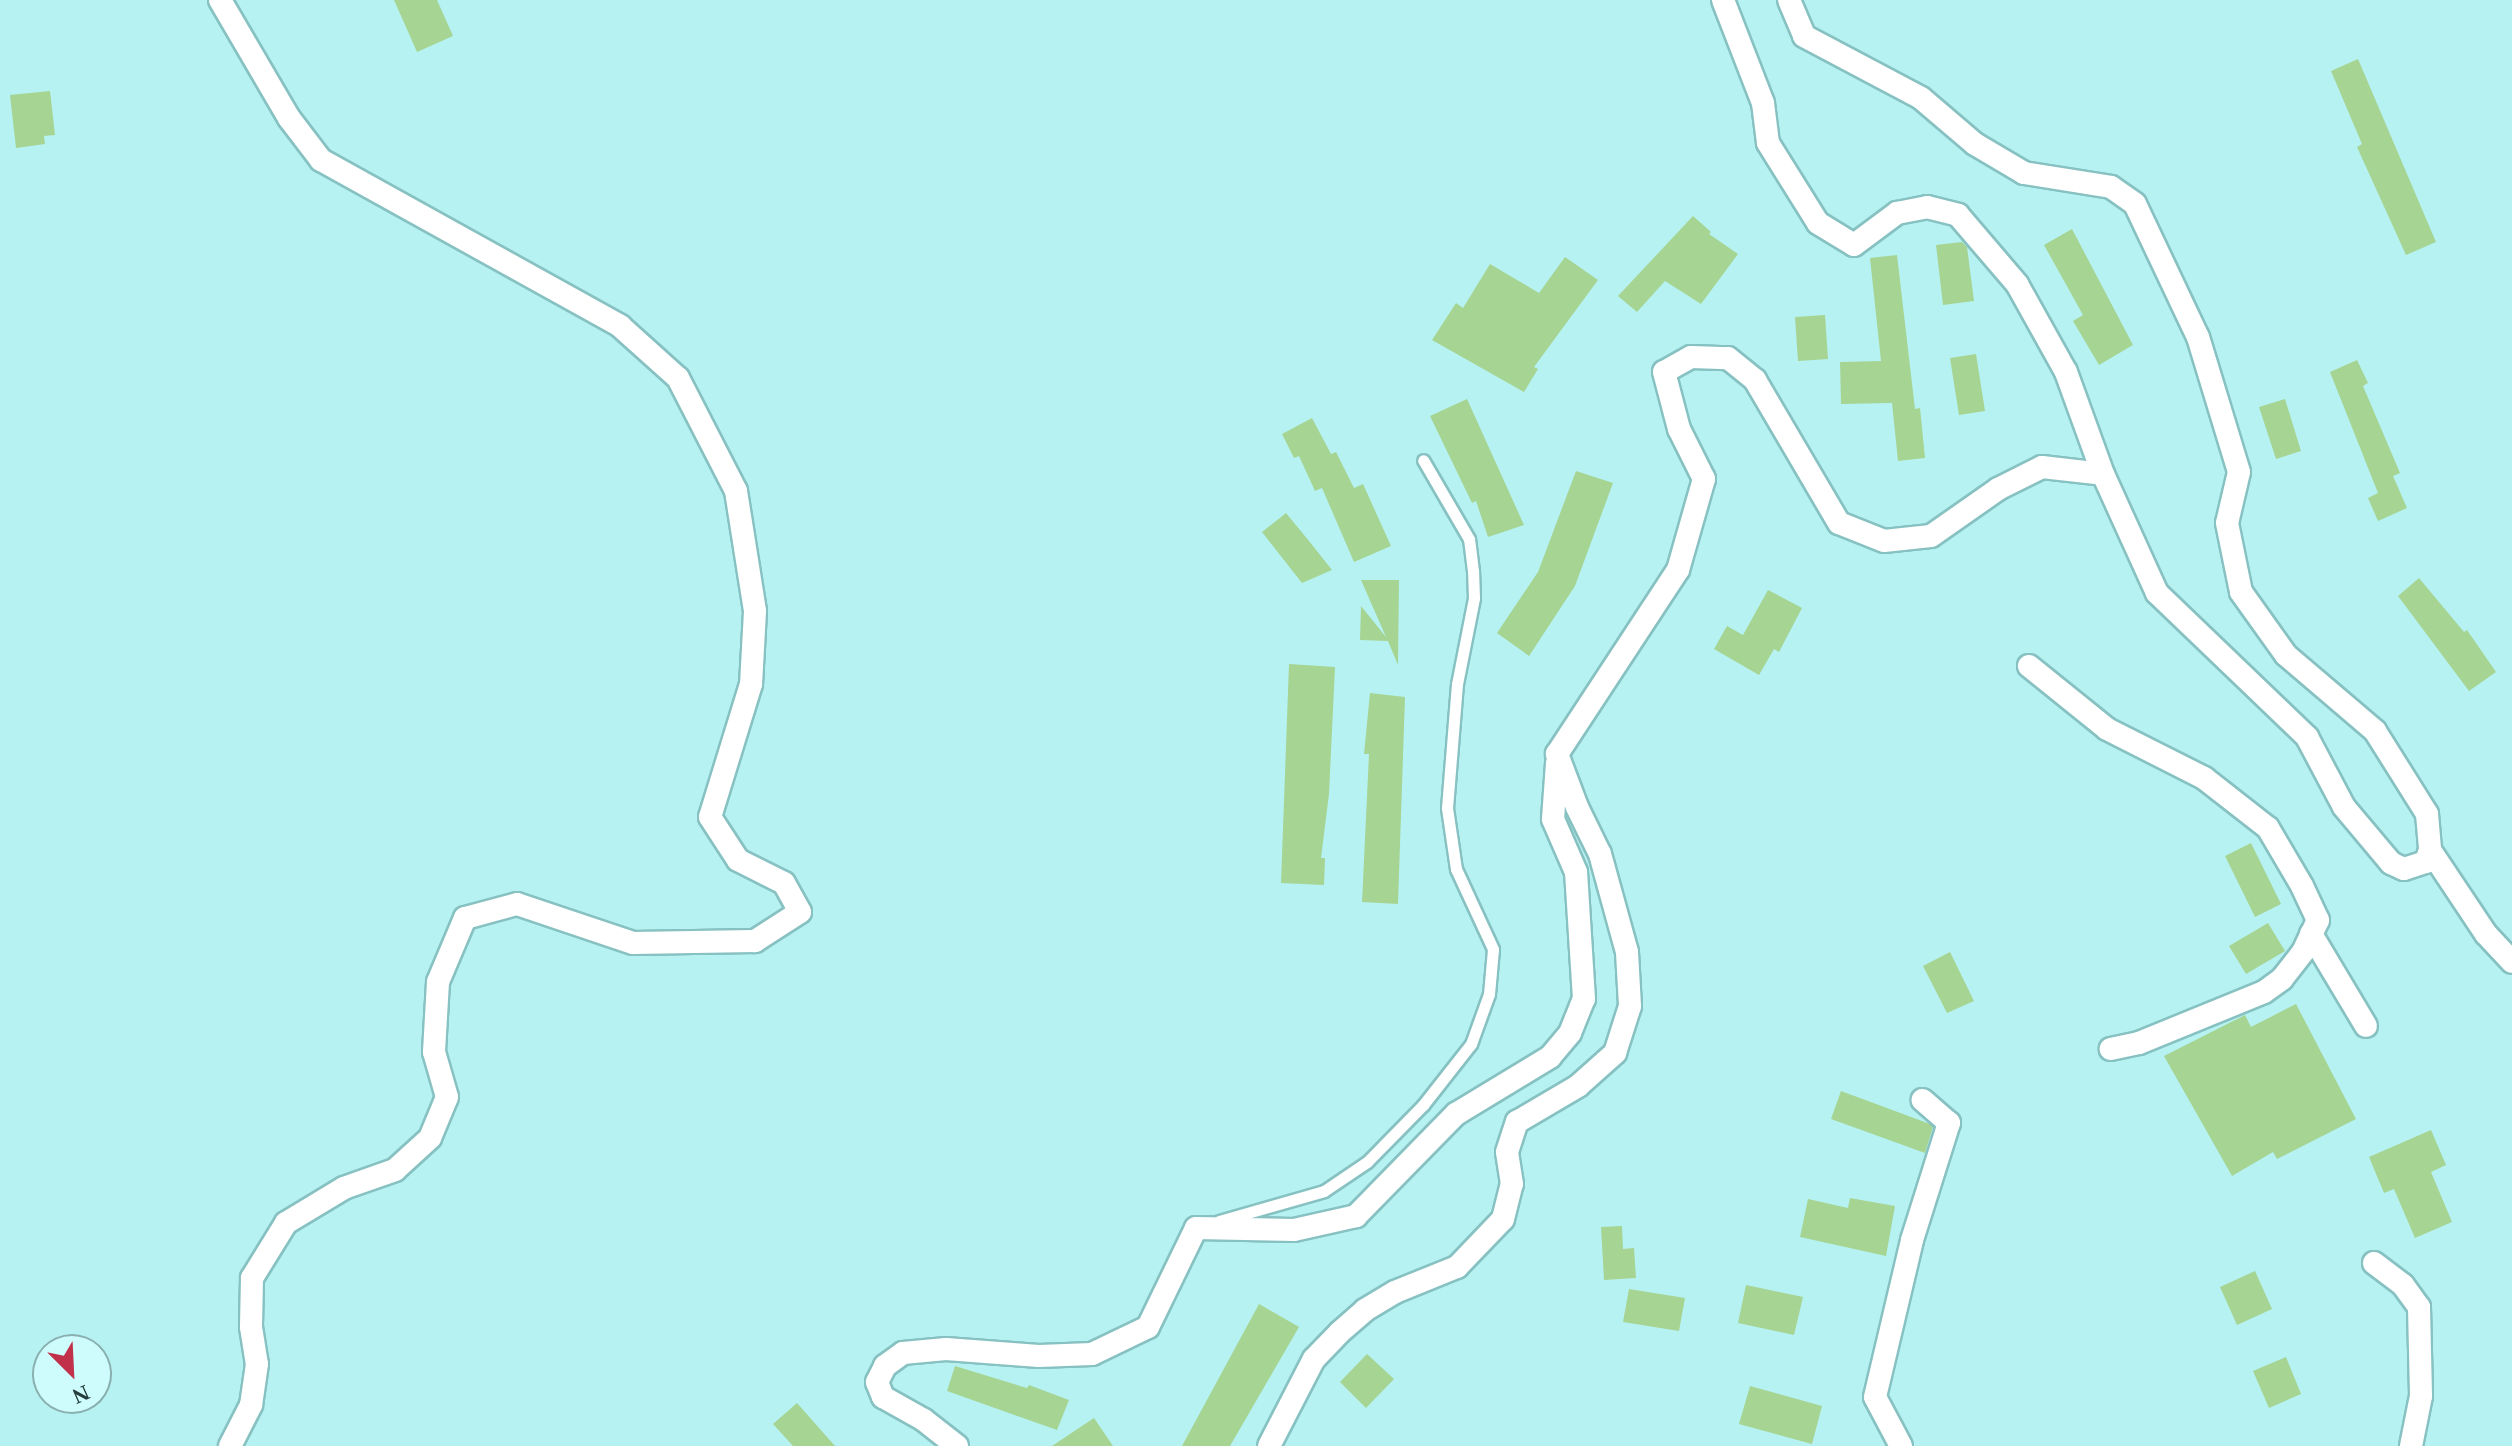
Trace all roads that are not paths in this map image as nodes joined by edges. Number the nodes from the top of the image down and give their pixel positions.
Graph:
1 (220, 0) edge
2 (1723, 0) edge
3 (1789, 0) edge
4 (1423, 460) dead end
5 (2103, 474) junction
6 (2029, 666) dead end
7 (1557, 754) junction
8 (2430, 850) junction
9 (2311, 934) junction
10 (2512, 962) edge
11 (2366, 1026) dead end
12 (2111, 1049) dead end
13 (1923, 1100) dead end
14 (1196, 1228) junction
15 (2374, 1263) dead end
16 (230, 1446) edge
17 (957, 1446) edge
18 (1269, 1446) edge
19 (1901, 1446) edge
20 (2411, 1446) edge

1 - 16 street
2 - 5 street
3 - 8 street
4 - 14 lane
5 - 7 street
5 - 8 street
6 - 9 street
7 - 14 street
7 - 18 street
8 - 10 street
9 - 11 street
9 - 12 street
13 - 19 street
14 - 17 street
15 - 20 street

